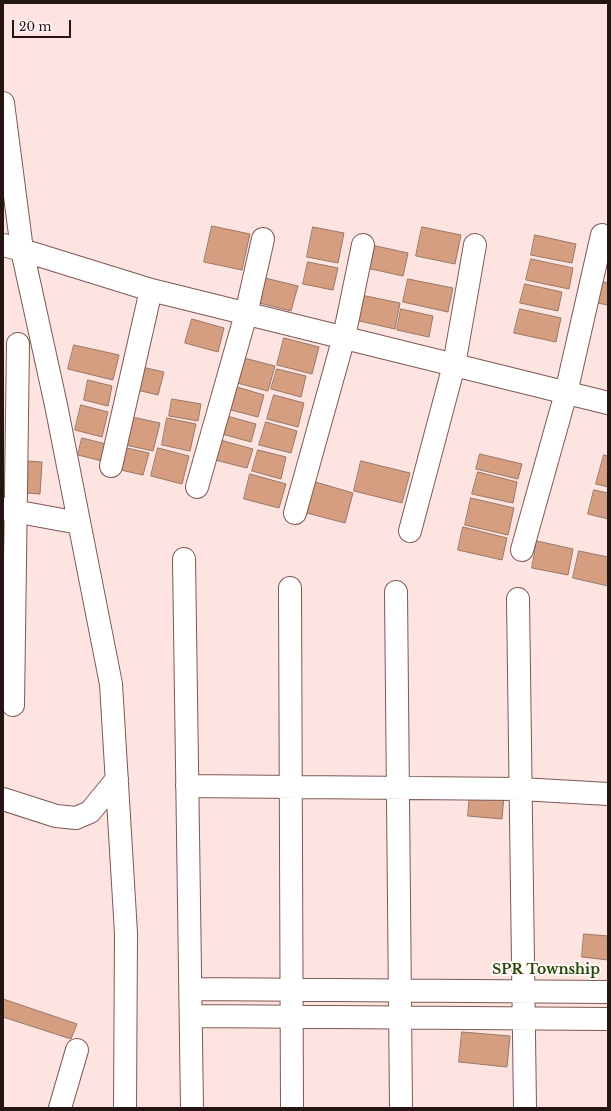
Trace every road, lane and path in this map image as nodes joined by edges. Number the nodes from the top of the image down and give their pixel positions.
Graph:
1 (3, 103) edge
2 (602, 235) dead end
3 (263, 239) dead end
4 (363, 245) dead end
5 (475, 245) dead end
6 (13, 247) edge
7 (151, 290) junction
8 (246, 314) junction
9 (344, 337) junction
10 (18, 344) dead end
11 (454, 365) junction
12 (566, 393) junction
13 (608, 403) edge
14 (111, 466) dead end
15 (197, 487) dead end
16 (9, 510) edge
17 (295, 513) dead end
18 (79, 523) junction
19 (410, 531) dead end
20 (522, 550) dead end
21 (184, 559) dead end
22 (290, 588) dead end
23 (396, 592) dead end
24 (518, 599) dead end
25 (13, 705) dead end
26 (117, 779) junction
27 (187, 786) junction
28 (290, 788) junction
29 (398, 788) junction
30 (521, 790) junction
31 (608, 794) edge
32 (3, 799) edge
33 (191, 989) junction
34 (291, 990) junction
35 (400, 990) junction
36 (524, 991) junction
37 (608, 992) edge
38 (191, 1016) junction
39 (291, 1017) junction
40 (401, 1018) junction
41 (525, 1019) junction
42 (608, 1019) edge
43 (77, 1050) dead end
44 (60, 1108) edge
45 (125, 1108) edge
46 (192, 1108) edge
47 (292, 1108) edge
48 (401, 1108) edge
49 (526, 1108) edge

1 - 6 street
2 - 12 street
3 - 8 street
4 - 9 street
5 - 11 street
6 - 7 street
6 - 18 street
7 - 8 street
7 - 14 street
8 - 9 street
8 - 15 street
9 - 11 street
9 - 17 street
10 - 16 street
11 - 12 street
11 - 19 street
12 - 13 street
12 - 20 street
16 - 18 street
16 - 25 street
18 - 26 street
21 - 27 street
22 - 28 street
23 - 29 street
24 - 30 street
26 - 32 street
26 - 45 street
27 - 28 street
27 - 33 street
28 - 29 street
28 - 34 street
29 - 30 street
29 - 35 street
30 - 31 street
30 - 36 street
33 - 34 street
33 - 38 street
34 - 35 street
34 - 39 street
35 - 36 street
35 - 40 street
36 - 37 street
36 - 41 street
38 - 39 street
38 - 46 street
39 - 40 street
39 - 47 street
40 - 41 street
40 - 48 street
41 - 42 street
41 - 49 street
43 - 44 street

